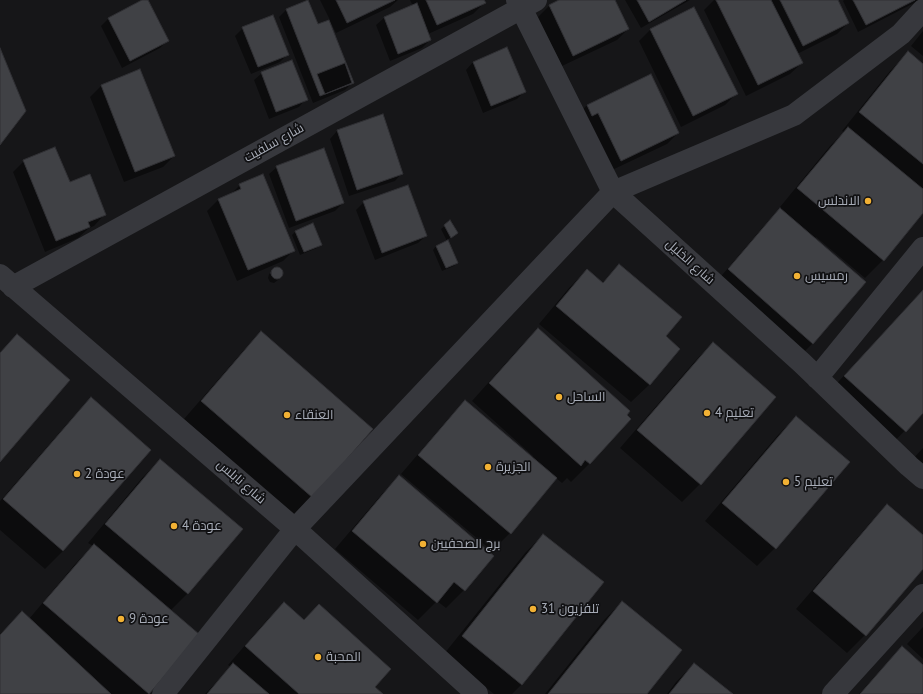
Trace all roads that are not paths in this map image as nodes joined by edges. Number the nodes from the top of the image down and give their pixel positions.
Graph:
1 (524, 3) edge
2 (923, 10) edge
3 (613, 192) junction
4 (923, 248) edge
5 (6, 281) edge
6 (817, 378) junction
7 (923, 478) edge
8 (295, 529) junction
9 (923, 595) edge
10 (163, 694) edge
11 (477, 694) edge
12 (833, 694) edge

1 - 3 street, شارع الخليل
1 - 5 street, شارع سلفيت
2 - 3 street
3 - 6 street, شارع الخليل
3 - 8 street
4 - 6 street
5 - 8 street, شارع نابلس
6 - 7 street, شارع الخليل
8 - 10 street
8 - 11 street, شارع نابلس
9 - 12 street

